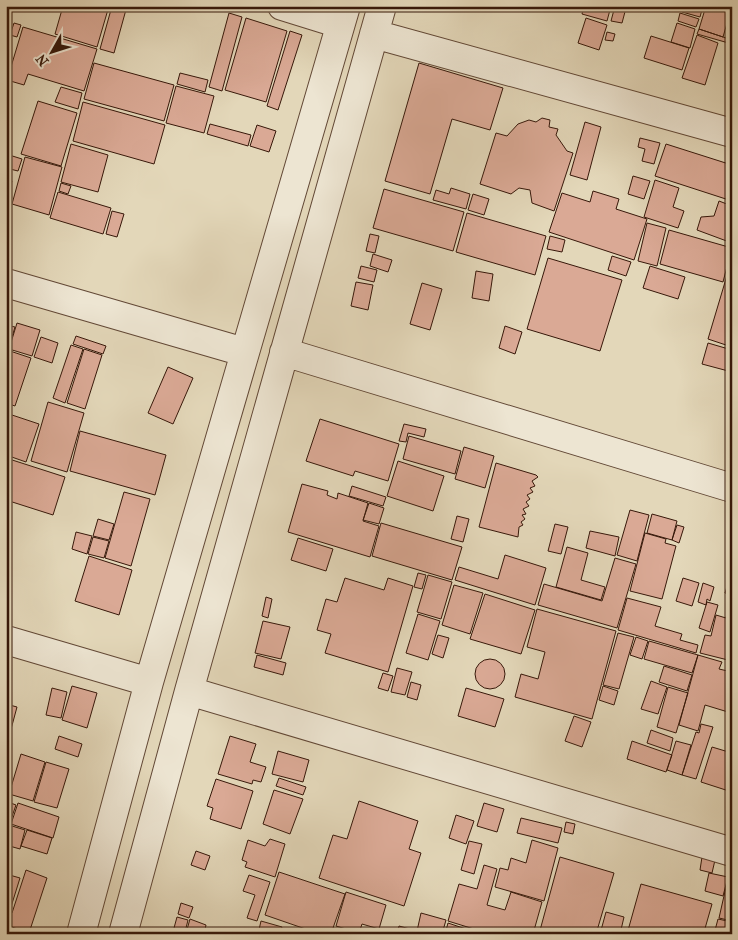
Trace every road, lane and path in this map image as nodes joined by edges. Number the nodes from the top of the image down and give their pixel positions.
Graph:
1 (282, 6) edge
2 (382, 6) edge
3 (343, 15) edge
4 (374, 34) junction
5 (732, 133) edge
6 (6, 283) edge
7 (244, 352) junction
8 (284, 352) junction
9 (732, 488) edge
10 (6, 640) edge
11 (150, 682) junction
12 (189, 691) junction
13 (732, 852) edge
14 (81, 934) edge
15 (123, 934) edge

1 - 3 street
2 - 4 street
3 - 7 street
4 - 5 street
4 - 8 street
6 - 7 street
7 - 11 street
8 - 9 street
8 - 12 street
10 - 11 street
11 - 14 street
12 - 13 street
12 - 15 street

